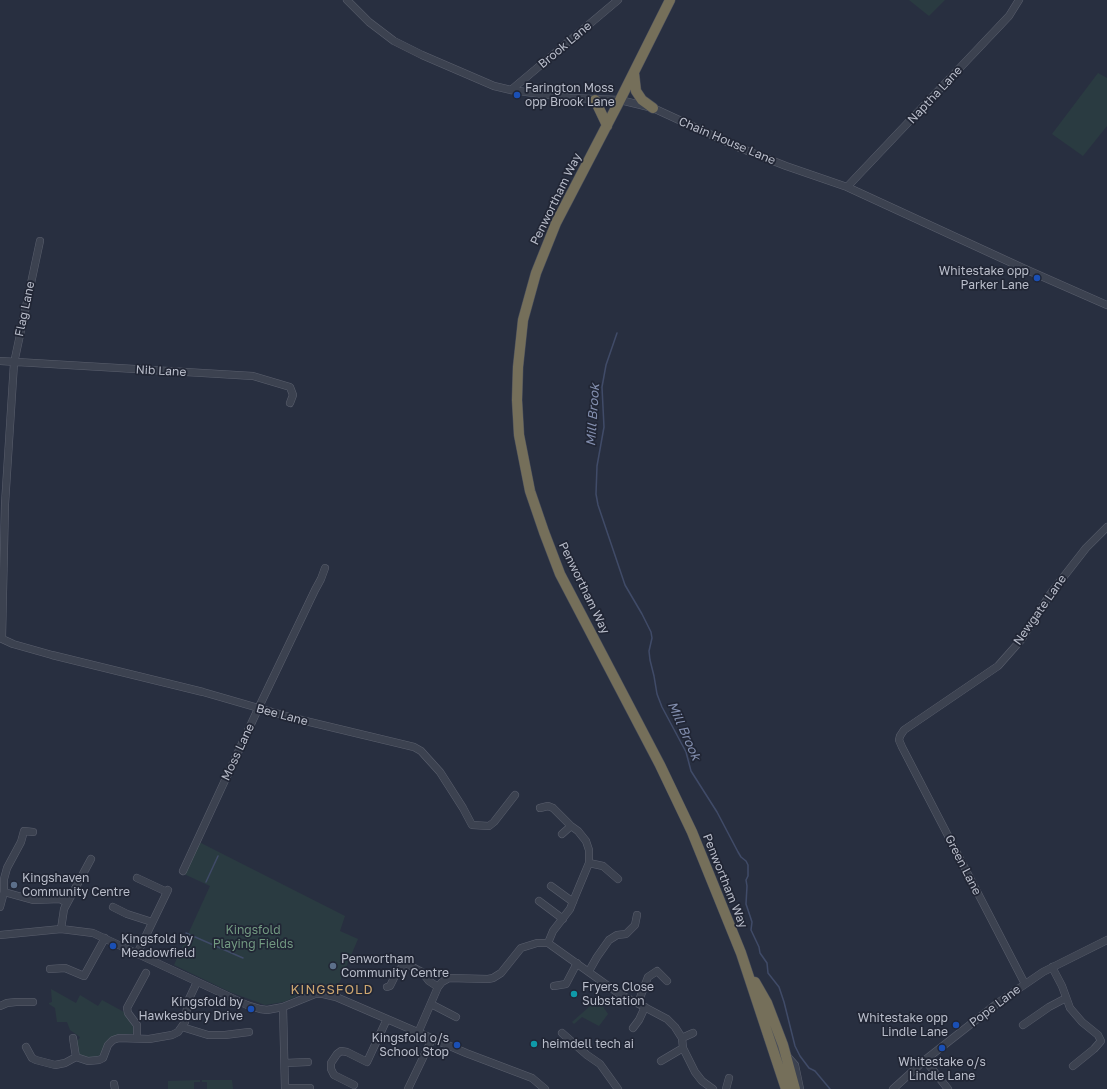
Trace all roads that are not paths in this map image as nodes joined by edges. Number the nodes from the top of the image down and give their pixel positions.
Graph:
1 (347, 0) edge
2 (618, 0) edge
3 (670, 0) edge
4 (1019, 0) edge
5 (634, 73) junction
6 (511, 90) junction
7 (595, 100) junction
8 (620, 100) junction
9 (653, 108) junction
10 (607, 126) junction
11 (847, 187) junction
12 (40, 242) dead end
13 (1106, 302) edge
14 (0, 361) edge
15 (14, 363) junction
16 (290, 403) dead end
17 (1107, 527) edge
18 (325, 568) dead end
19 (1, 638) edge
20 (258, 709) junction
21 (902, 746) joint
22 (515, 795) dead end
23 (540, 808) dead end
24 (571, 826) junction
25 (33, 832) dead end
26 (562, 834) dead end
27 (91, 859) dead end
28 (589, 863) junction
29 (183, 871) dead end
30 (137, 878) dead end
31 (618, 879) dead end
32 (552, 886) dead end
33 (4, 892) junction
34 (539, 901) dead end
35 (573, 902) junction
36 (67, 903) junction
37 (0, 907) edge
38 (113, 907) dead end
39 (637, 915) dead end
40 (563, 919) junction
41 (152, 922) junction
42 (61, 929) junction
43 (0, 935) edge
44 (105, 938) junction
45 (1107, 940) edge
46 (548, 943) junction
47 (740, 953) junction
48 (137, 954) junction
49 (577, 963) junction
50 (1052, 967) junction
51 (50, 969) dead end
52 (589, 971) junction
53 (146, 973) dead end
54 (666, 981) dead end
55 (197, 982) junction
56 (1025, 984) junction
57 (554, 986) dead end
58 (438, 987) junction
59 (387, 988) dead end
60 (1066, 998) junction
61 (33, 1002) dead end
62 (638, 1003) junction
63 (431, 1004) junction
64 (0, 1006) edge
65 (283, 1007) junction
66 (645, 1007) junction
67 (456, 1017) dead end
68 (387, 1019) junction
69 (1023, 1025) dead end
70 (182, 1027) junction
71 (633, 1028) dead end
72 (249, 1032) dead end
73 (418, 1033) junction
74 (562, 1033) dead end
75 (693, 1033) dead end
76 (73, 1038) dead end
77 (137, 1038) junction
78 (682, 1038) junction
79 (432, 1039) junction
80 (26, 1047) dead end
81 (683, 1048) junction
82 (786, 1054) junction
83 (76, 1057) junction
84 (925, 1060) junction
85 (661, 1061) dead end
86 (308, 1062) dead end
87 (285, 1063) junction
88 (1073, 1066) dead end
89 (729, 1078) dead end
90 (354, 1085) dead end
91 (310, 1088) dead end
92 (285, 1089) edge
93 (408, 1089) edge
94 (545, 1089) edge
95 (618, 1089) edge
96 (713, 1089) edge
97 (726, 1089) edge
98 (786, 1089) edge
99 (795, 1089) edge
100 (800, 1089) edge
101 (893, 1089) edge
102 (948, 1089) edge

1 - 6 street, Chain House Lane
2 - 6 street, Brook Lane
3 - 5 highway, Penwortham Way
4 - 11 street, Naptha Lane
5 - 8 highway, Penwortham Way
5 - 9 highway
6 - 7 street, Chain House Lane
7 - 8 street, Chain House Lane
7 - 10 highway
8 - 9 street, Chain House Lane
8 - 10 highway, Penwortham Way
9 - 11 street, Chain House Lane
10 - 47 highway, Penwortham Way
11 - 13 street, Chain House Lane
12 - 15 street, Flag Lane
14 - 15 street
15 - 16 street, Nib Lane
15 - 19 street, Flag Lane
17 - 21 street, Newgate Lane
18 - 20 street, Moss Lane
19 - 20 street, Bee Lane
20 - 22 street, Bee Lane
20 - 29 street, Moss Lane
21 - 56 street, Green Lane
23 - 24 street
24 - 26 street
24 - 28 street
25 - 33 street
27 - 36 street
28 - 31 street
28 - 35 street
30 - 41 street
32 - 35 street
33 - 36 street
33 - 37 street
34 - 40 street
35 - 40 street
36 - 42 street
38 - 41 street
39 - 52 street
40 - 46 street
41 - 48 street
42 - 43 street
42 - 44 street
44 - 48 street
44 - 51 street
45 - 50 street, Pope Lane
46 - 49 street
46 - 58 street
47 - 82 highway, Penwortham Way
47 - 98 highway, Penwortham Way
48 - 55 street
49 - 52 street
49 - 57 street
50 - 56 street, Pope Lane
50 - 60 street
52 - 62 street
53 - 77 street
54 - 62 street
55 - 65 street
55 - 70 street
56 - 84 street, Pope Lane
58 - 59 street
58 - 63 street
60 - 69 street
60 - 88 street
61 - 64 street
62 - 66 street
63 - 67 street
63 - 73 street
65 - 68 street
65 - 87 street
66 - 71 street
66 - 78 street
68 - 73 street
68 - 90 street
70 - 72 street
70 - 77 street
73 - 79 street
74 - 95 street
75 - 78 street
76 - 83 street
77 - 83 street
78 - 81 street
79 - 93 street
79 - 94 street
80 - 83 street
81 - 85 street
81 - 96 street
82 - 99 highway, Penwortham Way
82 - 100 street
84 - 101 street, Pope Lane
84 - 102 street
86 - 87 street
87 - 92 street
89 - 97 street
91 - 92 street

